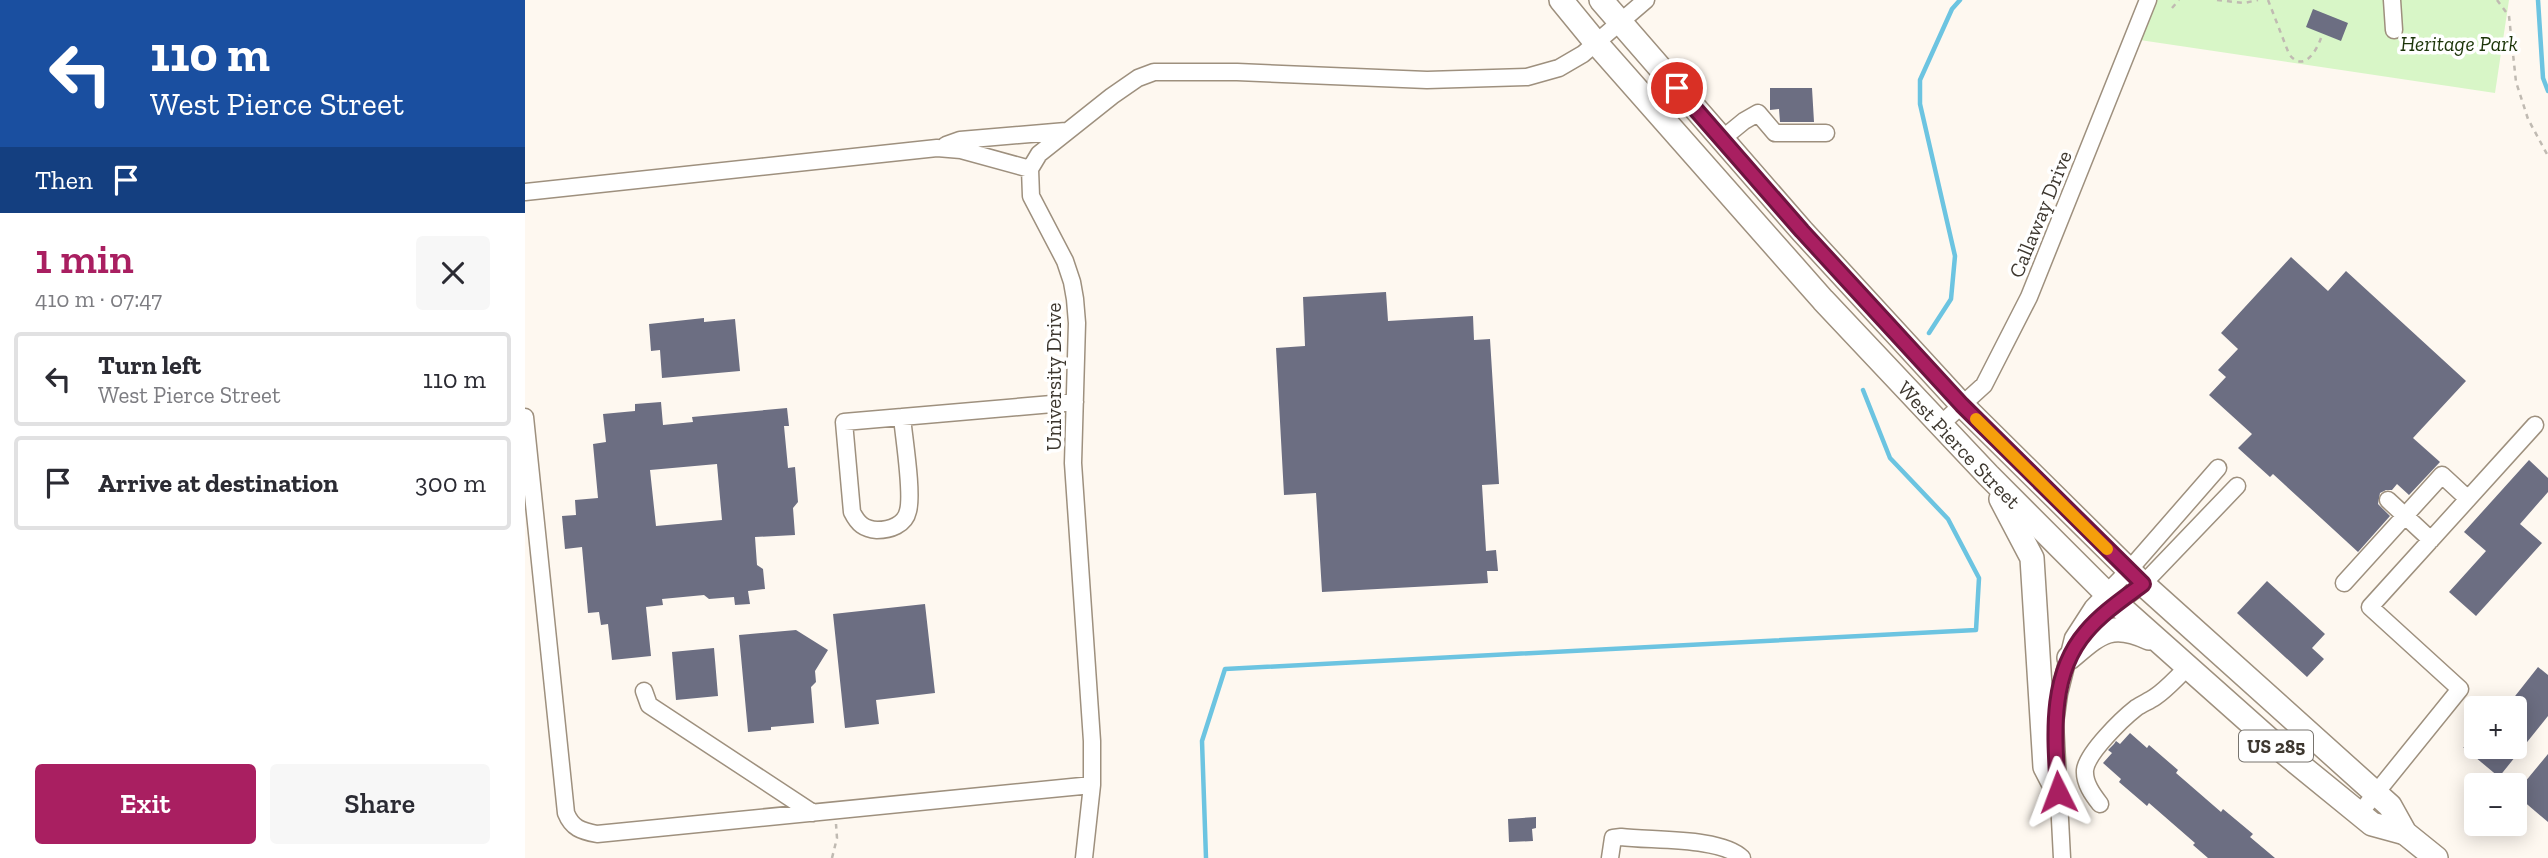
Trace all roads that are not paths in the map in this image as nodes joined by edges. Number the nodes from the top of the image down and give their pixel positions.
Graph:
1 (1561, 0) edge
2 (1601, 0) edge
3 (1646, 0) edge
4 (2148, 0) edge
5 (2392, 0) edge
6 (1619, 22) junction
7 (2394, 30) dead end
8 (1597, 44) junction
9 (1067, 131) junction
10 (1826, 134) dead end
11 (1721, 139) junction
12 (937, 148) junction
13 (1030, 169) junction
14 (525, 192) edge
15 (1075, 402) junction
16 (1962, 405) junction
17 (525, 417) edge
18 (902, 417) junction
19 (1941, 424) junction
20 (2535, 425) dead end
21 (2218, 468) dead end
22 (1988, 475) junction
23 (2237, 486) dead end
24 (2468, 499) junction
25 (2388, 500) dead end
26 (2405, 516) junction
27 (2431, 540) junction
28 (2136, 577) junction
29 (2344, 583) dead end
30 (2112, 598) junction
31 (2159, 642) junction
32 (2069, 658) junction
33 (2187, 668) junction
34 (644, 691) dead end
35 (1092, 785) junction
36 (2058, 792) junction
37 (2376, 793) junction
38 (2100, 804) dead end
39 (813, 813) junction
40 (2359, 814) junction
41 (2405, 833) junction
42 (1084, 858) edge
43 (1610, 858) edge
44 (1742, 858) edge
45 (2062, 858) edge
46 (2436, 858) edge

1 - 8 highway, West Pierce Street / US 285
2 - 6 highway, West Pierce Street / US 285
3 - 6 street
4 - 16 street, Callaway Drive
5 - 7 street
6 - 8 street
6 - 11 highway, West Pierce Street / US 285
8 - 9 street
8 - 19 highway, West Pierce Street / US 285
9 - 12 street
9 - 13 street
10 - 11 street
11 - 16 highway, West Pierce Street / US 285
12 - 13 street
12 - 14 street
13 - 15 street, University Drive
15 - 18 street
15 - 35 street, University Drive
16 - 19 street, Callaway Drive
16 - 28 highway, West Pierce Street / US 285
17 - 39 street
18 - 18 street
19 - 22 highway, West Pierce Street / US 285
20 - 24 street
21 - 28 street
22 - 30 highway, West Pierce Street / US 285
22 - 36 highway
23 - 28 street
24 - 26 street
24 - 27 street
25 - 26 street
26 - 27 street
26 - 29 street
27 - 37 street
28 - 30 street
28 - 37 highway, West Pierce Street / US 285
30 - 31 highway, West Pierce Street / US 285
30 - 32 street
31 - 32 highway
31 - 33 highway, West Pierce Street / US 285
32 - 36 street
33 - 38 street
33 - 40 highway, West Pierce Street / US 285
34 - 39 street
35 - 39 street
35 - 42 street, University Drive
36 - 45 street
37 - 40 street
37 - 41 highway, West Pierce Street / US 285
40 - 41 highway, West Pierce Street / US 285
41 - 46 highway, West Pierce Street / US 285
43 - 44 street

